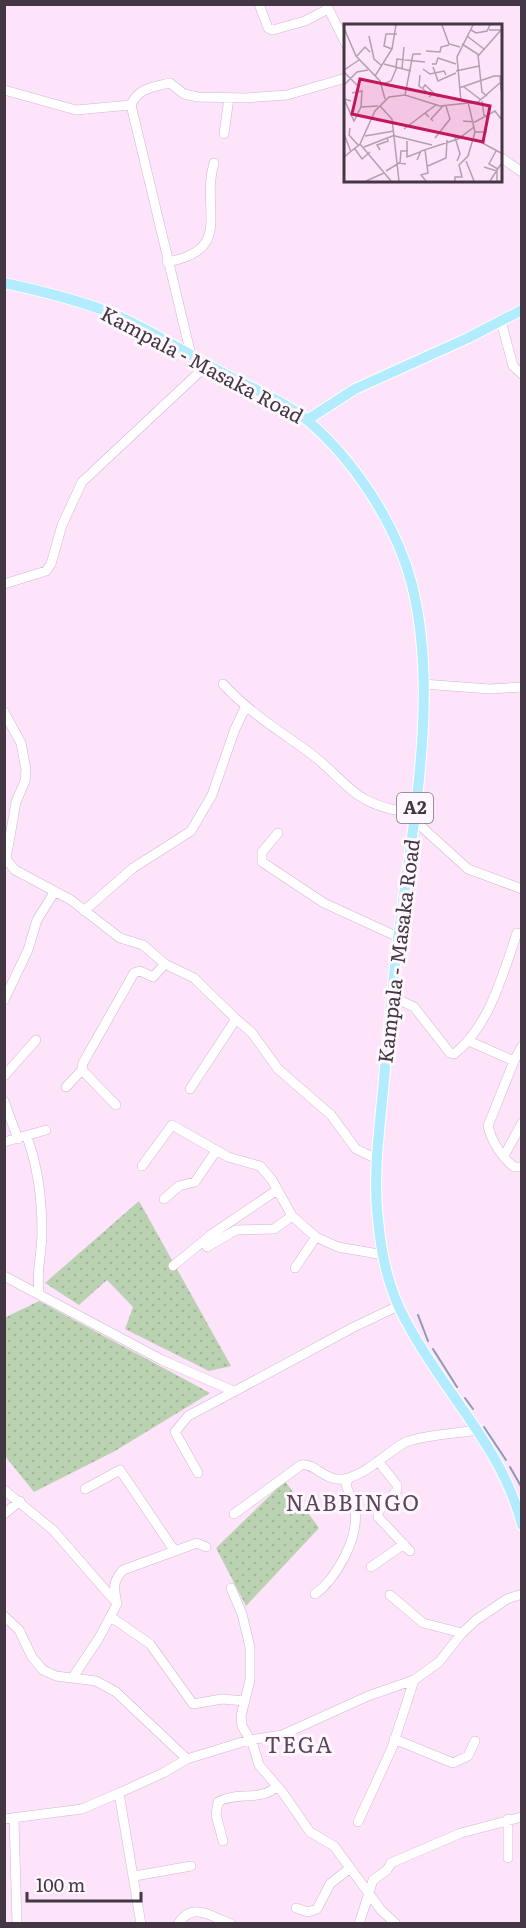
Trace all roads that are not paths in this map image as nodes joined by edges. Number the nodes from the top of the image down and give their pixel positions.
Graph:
1 (259, 4) edge
2 (327, 7) edge
3 (344, 40) edge
4 (344, 79) edge
5 (4, 90) edge
6 (229, 98) junction
7 (131, 105) junction
8 (224, 134) dead end
9 (502, 158) edge
10 (214, 164) dead end
11 (522, 172) edge
12 (167, 262) junction
13 (4, 283) edge
14 (522, 310) edge
15 (501, 321) junction
16 (191, 354) junction
17 (207, 364) junction
18 (522, 374) edge
19 (307, 420) junction
20 (4, 584) edge
21 (223, 684) dead end
22 (423, 684) junction
23 (522, 687) edge
24 (245, 708) junction
25 (4, 712) edge
26 (415, 817) junction
27 (278, 833) dead end
28 (430, 837) junction
29 (412, 839) junction
30 (5, 858) edge
31 (522, 889) edge
32 (55, 891) junction
33 (84, 910) junction
34 (518, 933) dead end
35 (398, 937) junction
36 (165, 964) junction
37 (391, 996) junction
38 (4, 1000) edge
39 (236, 1019) junction
40 (36, 1040) dead end
41 (471, 1042) junction
42 (522, 1046) edge
43 (514, 1061) junction
44 (82, 1070) junction
45 (4, 1076) edge
46 (66, 1087) dead end
47 (190, 1089) dead end
48 (4, 1101) edge
49 (116, 1105) dead end
50 (522, 1123) edge
51 (46, 1130) dead end
52 (23, 1138) junction
53 (4, 1142) edge
54 (216, 1151) junction
55 (504, 1156) junction
56 (377, 1159) junction
57 (142, 1166) dead end
58 (522, 1167) edge
59 (277, 1190) junction
60 (164, 1199) dead end
61 (292, 1216) junction
62 (315, 1237) junction
63 (207, 1247) dead end
64 (384, 1255) junction
65 (173, 1266) dead end
66 (296, 1268) dead end
67 (4, 1276) edge
68 (39, 1292) junction
69 (398, 1306) junction
70 (237, 1390) junction
71 (477, 1430) junction
72 (378, 1461) junction
73 (198, 1473) dead end
74 (349, 1478) junction
75 (4, 1490) edge
76 (85, 1490) dead end
77 (518, 1499) edge
78 (21, 1501) junction
79 (4, 1514) edge
80 (234, 1514) dead end
81 (522, 1525) edge
82 (206, 1548) dead end
83 (174, 1550) junction
84 (371, 1567) dead end
85 (231, 1588) dead end
86 (315, 1594) dead end
87 (390, 1594) dead end
88 (522, 1594) edge
89 (117, 1604) junction
90 (4, 1616) edge
91 (111, 1617) junction
92 (462, 1633) junction
93 (73, 1677) junction
94 (414, 1680) junction
95 (245, 1701) junction
96 (394, 1739) junction
97 (249, 1740) junction
98 (475, 1741) dead end
99 (186, 1759) junction
100 (278, 1786) junction
101 (119, 1793) junction
102 (522, 1817) edge
103 (9, 1819) edge
104 (508, 1819) junction
105 (358, 1822) dead end
106 (224, 1841) dead end
107 (508, 1858) dead end
108 (191, 1866) dead end
109 (350, 1868) junction
110 (135, 1876) junction
111 (368, 1892) junction
112 (296, 1908) dead end
113 (219, 1921) edge
114 (17, 1923) edge
115 (141, 1923) edge
116 (178, 1923) edge
117 (231, 1923) edge
118 (359, 1923) edge
119 (396, 1923) edge

1 - 2 street
2 - 3 street
4 - 6 street
5 - 7 street
6 - 7 street
6 - 8 street
7 - 12 street
9 - 11 street
10 - 12 street
12 - 16 street
13 - 16 main road, Kampala - Masaka Road / A2
14 - 15 main road
15 - 18 street
15 - 19 main road
16 - 17 main road, Kampala - Masaka Road / A2
17 - 19 main road, Kampala - Masaka Road / A2
17 - 20 street
19 - 22 main road, Kampala - Masaka Road / A2
21 - 24 street
22 - 23 street
22 - 26 main road, Kampala - Masaka Road / A2
24 - 26 street
24 - 33 street
25 - 30 street
26 - 28 street
26 - 29 main road, Kampala - Masaka Road / A2
27 - 35 street
28 - 29 street
28 - 31 street
29 - 35 main road, Kampala - Masaka Road / A2
30 - 32 street
32 - 33 street
32 - 38 street
33 - 36 street
34 - 41 street
35 - 37 main road, Kampala - Masaka Road / A2
36 - 39 street
36 - 44 street
37 - 41 street
37 - 56 main road, Kampala - Masaka Road / A2
39 - 47 street
39 - 56 street
40 - 45 street
41 - 43 street
42 - 43 street
43 - 55 street
44 - 46 street
44 - 49 street
48 - 52 street
50 - 55 street
51 - 52 street
52 - 53 street
52 - 68 street
54 - 57 street
54 - 59 street
54 - 60 street
55 - 58 street
56 - 64 main road, Kampala - Masaka Road / A2
59 - 61 street
59 - 65 street
61 - 62 street
61 - 63 street
62 - 64 street
62 - 66 street
64 - 69 main road, Kampala - Masaka Road / A2
67 - 68 street
68 - 70 street
69 - 70 street
69 - 71 main road, Kampala - Masaka Road / A2
70 - 73 street
71 - 72 street
71 - 77 main road, Kampala - Masaka Road / A2
72 - 74 street
72 - 84 street
74 - 80 street
74 - 86 street
75 - 78 street
76 - 83 street
77 - 81 main road, Kampala - Masaka Road / A2
78 - 79 street
78 - 89 street
82 - 83 street
83 - 89 street
85 - 95 street
87 - 92 street
88 - 92 street
89 - 91 street
90 - 93 street
91 - 93 street
91 - 95 street
92 - 94 street
93 - 99 street
94 - 96 street
94 - 97 street
95 - 97 street
96 - 98 street
96 - 105 street
97 - 99 street
97 - 100 street
99 - 101 street
100 - 106 street
100 - 109 street
101 - 103 street
101 - 110 street
102 - 104 street
103 - 114 street
104 - 107 street
104 - 111 street
108 - 110 street
109 - 111 street
109 - 112 street
110 - 115 street
111 - 118 street
111 - 119 street
113 - 116 street
113 - 117 street

